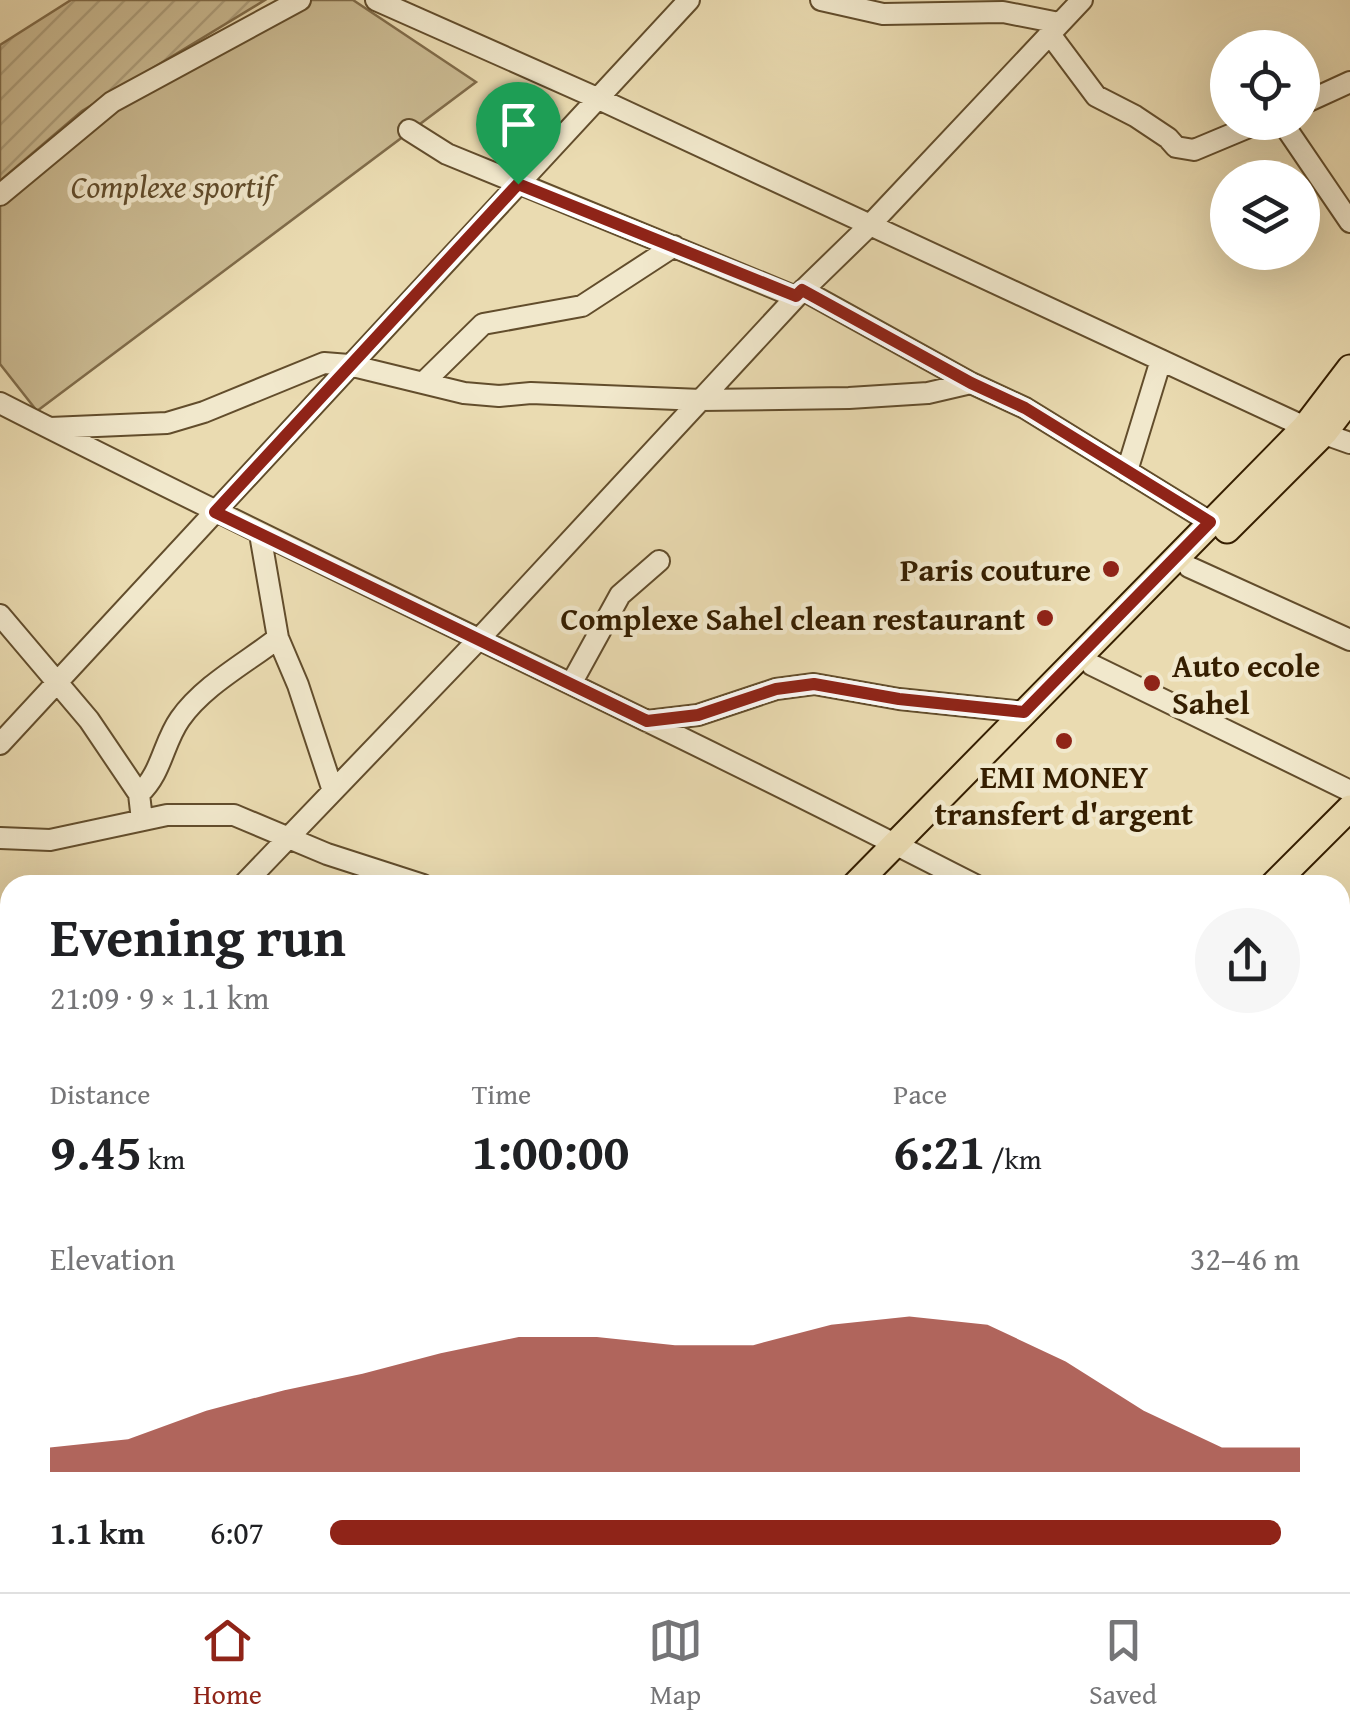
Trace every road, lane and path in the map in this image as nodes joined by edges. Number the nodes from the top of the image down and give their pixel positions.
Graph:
1 (300, 0) edge
2 (376, 0) edge
3 (690, 0) edge
4 (821, 0) edge
5 (1082, 0) edge
6 (1054, 28) junction
7 (1350, 82) edge
8 (1320, 96) edge
9 (599, 99) junction
10 (409, 130) dead end
11 (1218, 140) edge
12 (1294, 140) edge
13 (518, 184) junction
14 (0, 195) edge
15 (1350, 222) edge
16 (870, 225) junction
17 (674, 246) junction
18 (799, 293) junction
19 (1160, 360) junction
20 (349, 365) junction
21 (1350, 368) edge
22 (423, 382) junction
23 (971, 383) junction
24 (701, 400) junction
25 (1350, 400) edge
26 (0, 403) edge
27 (50, 428) junction
28 (1315, 429) junction
29 (1350, 443) edge
30 (1127, 472) junction
31 (215, 512) junction
32 (1210, 522) junction
33 (260, 534) junction
34 (660, 561) dead end
35 (1189, 567) junction
36 (0, 615) edge
37 (278, 638) junction
38 (480, 638) junction
39 (1350, 640) edge
40 (1092, 666) junction
41 (58, 682) junction
42 (571, 684) junction
43 (1024, 712) junction
44 (647, 721) junction
45 (0, 744) edge
46 (333, 791) junction
47 (1350, 792) edge
48 (139, 794) junction
49 (1350, 808) edge
50 (142, 820) junction
51 (0, 838) edge
52 (288, 838) junction
53 (901, 848) junction
54 (253, 875) edge
55 (361, 875) edge
56 (867, 875) edge
57 (882, 875) edge
58 (955, 875) edge
59 (1284, 875) edge

1 - 14 street
2 - 9 street
3 - 9 street
4 - 6 street
5 - 6 street
6 - 11 street
6 - 16 street
7 - 8 street
9 - 13 street
9 - 16 street
10 - 13 street
12 - 15 street
13 - 17 street
13 - 20 street
16 - 18 street
16 - 19 street
17 - 18 street
17 - 22 street
18 - 23 street
18 - 24 street
19 - 28 street
19 - 30 street
20 - 22 street
20 - 27 street
20 - 31 street
21 - 28 main road
22 - 24 street
23 - 24 street
23 - 30 street
24 - 38 street
25 - 28 main road
26 - 27 street
27 - 31 street
28 - 29 street
28 - 32 main road
28 - 35 main road
30 - 32 street
31 - 33 street
31 - 41 street
32 - 43 main road
33 - 37 street
33 - 38 street
34 - 42 street
35 - 39 street
35 - 40 main road
36 - 41 street
37 - 46 street
37 - 48 street
38 - 42 street
38 - 46 street
40 - 47 street
40 - 53 main road
41 - 45 street
41 - 48 street
42 - 44 street
43 - 44 street
43 - 53 main road
44 - 53 street
46 - 52 street
48 - 50 street
49 - 59 main road
50 - 51 street
50 - 52 street
52 - 54 street
52 - 55 street
53 - 56 main road
53 - 57 main road
53 - 58 street

